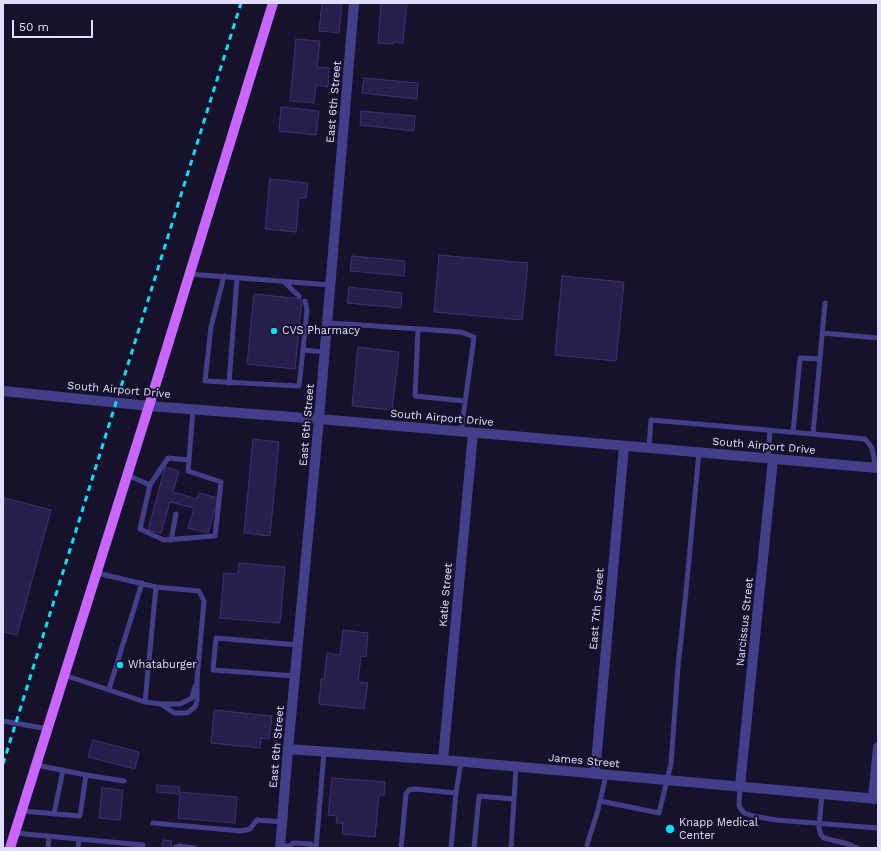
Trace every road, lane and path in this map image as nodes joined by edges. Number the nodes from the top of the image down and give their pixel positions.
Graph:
1 (274, 3) edge
2 (354, 3) edge
3 (190, 274) junction
4 (224, 276) junction
5 (237, 278) junction
6 (284, 282) junction
7 (331, 285) junction
8 (299, 296) dead end
9 (305, 302) dead end
10 (825, 303) dead end
11 (327, 323) junction
12 (418, 329) junction
13 (822, 333) junction
14 (878, 338) edge
15 (303, 350) junction
16 (325, 352) junction
17 (820, 359) junction
18 (229, 383) junction
19 (3, 391) edge
20 (465, 401) junction
21 (149, 406) junction
22 (193, 409) junction
23 (319, 419) junction
24 (770, 430) junction
25 (461, 432) junction
26 (793, 432) junction
27 (473, 433) junction
28 (813, 434) junction
29 (624, 446) junction
30 (649, 448) junction
31 (699, 452) junction
32 (771, 459) junction
33 (189, 460) junction
34 (877, 468) edge
35 (127, 475) junction
36 (150, 486) junction
37 (176, 514) dead end
38 (171, 540) junction
39 (96, 573) junction
40 (142, 584) junction
41 (156, 587) junction
42 (298, 645) junction
43 (64, 675) junction
44 (295, 676) junction
45 (197, 680) junction
46 (109, 690) junction
47 (145, 702) junction
48 (161, 704) junction
49 (3, 721) edge
50 (48, 729) junction
51 (878, 747) edge
52 (288, 749) junction
53 (324, 752) junction
54 (443, 760) junction
55 (461, 762) junction
56 (36, 765) junction
57 (516, 767) junction
58 (62, 770) junction
59 (594, 774) junction
60 (86, 775) junction
61 (606, 775) junction
62 (667, 780) junction
63 (124, 781) dead end
64 (740, 786) junction
65 (456, 793) junction
66 (822, 794) junction
67 (514, 799) junction
68 (876, 799) edge
69 (600, 800) junction
70 (22, 811) junction
71 (54, 814) junction
72 (282, 822) junction
73 (153, 823) dead end
74 (820, 824) junction
75 (878, 828) edge
76 (15, 833) junction
77 (49, 836) junction
78 (79, 839) junction
79 (587, 845) dead end
80 (285, 847) edge
81 (10, 848) edge
82 (48, 848) edge
83 (78, 848) edge
84 (142, 848) edge
85 (175, 848) edge
86 (195, 848) edge
87 (312, 848) edge
88 (316, 848) edge
89 (400, 848) edge
90 (450, 848) edge
91 (474, 848) edge
92 (510, 848) edge
93 (858, 848) edge

1 - 3 main road
2 - 7 street, East 6th Street
3 - 4 lane
3 - 21 main road
4 - 5 lane
4 - 18 lane
5 - 6 lane
5 - 18 lane
6 - 7 lane
6 - 8 lane
7 - 11 street, East 6th Street
9 - 15 lane
10 - 13 lane
11 - 12 lane
11 - 16 street, East 6th Street
12 - 20 lane
12 - 20 lane
13 - 14 lane
13 - 17 lane
15 - 16 lane
15 - 18 lane
16 - 23 street, East 6th Street
17 - 26 lane
17 - 28 lane
19 - 21 street, South Airport Drive
20 - 25 lane
21 - 22 street, South Airport Drive
21 - 35 main road
22 - 23 street, South Airport Drive
22 - 33 lane
23 - 25 street, South Airport Drive
23 - 42 street, East 6th Street
24 - 26 lane
24 - 30 lane
24 - 32 lane
25 - 27 street, South Airport Drive
26 - 28 lane
27 - 29 street, South Airport Drive
27 - 54 street, Katie Street
28 - 34 lane
29 - 30 street, South Airport Drive
29 - 59 street, East 7th Street
30 - 31 street, South Airport Drive
31 - 32 street, South Airport Drive
31 - 62 lane
32 - 34 street, South Airport Drive
32 - 64 street, Narcissus Street
33 - 36 lane
33 - 38 lane
35 - 36 lane
35 - 39 main road
36 - 38 lane
37 - 38 lane
39 - 40 lane
39 - 43 main road
40 - 41 lane
40 - 46 lane
41 - 45 lane
41 - 47 lane
42 - 44 street, East 6th Street
42 - 44 lane
43 - 46 lane
43 - 50 main road
44 - 52 street, East 6th Street
45 - 48 lane
45 - 48 lane
46 - 47 lane
47 - 48 lane
49 - 50 lane
50 - 56 main road
51 - 68 street
52 - 53 street, James Street
52 - 72 street, East 6th Street
53 - 54 street, James Street
53 - 88 lane
54 - 55 street, James Street
55 - 57 street, James Street
55 - 65 lane
56 - 58 lane
56 - 70 main road
57 - 59 street, James Street
57 - 67 lane
58 - 60 lane
58 - 71 lane
59 - 61 street, James Street
60 - 63 lane
60 - 71 lane
61 - 62 street, James Street
61 - 69 lane
62 - 64 street, James Street
62 - 69 lane
64 - 66 street, James Street
64 - 74 lane
65 - 89 lane
65 - 90 lane
66 - 68 street, James Street
66 - 74 lane
67 - 91 lane
67 - 92 lane
69 - 79 lane
70 - 71 lane
70 - 76 main road
72 - 73 lane
72 - 80 street, East 6th Street
74 - 75 lane
74 - 93 lane
76 - 77 lane
76 - 81 main road
77 - 78 lane
77 - 82 lane
78 - 83 lane
78 - 84 lane
80 - 87 lane
85 - 86 lane

